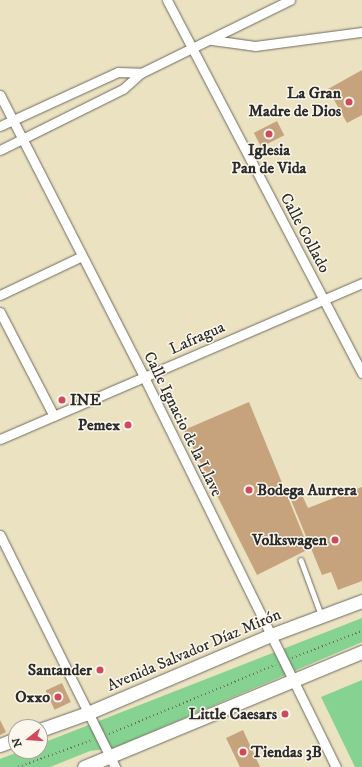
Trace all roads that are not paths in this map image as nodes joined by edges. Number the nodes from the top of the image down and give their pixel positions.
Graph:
1 (167, 0) edge
2 (290, 0) edge
3 (362, 32) edge
4 (212, 40) junction
5 (191, 50) junction
6 (141, 73) junction
7 (0, 95) edge
8 (13, 120) junction
9 (0, 126) edge
10 (22, 139) junction
11 (0, 150) edge
12 (82, 256) junction
13 (362, 283) edge
14 (0, 295) edge
15 (324, 299) junction
16 (0, 312) edge
17 (362, 373) edge
18 (144, 377) junction
19 (54, 416) junction
20 (0, 439) edge
21 (0, 535) edge
22 (301, 560) dead end
23 (362, 601) edge
24 (322, 616) junction
25 (271, 635) junction
26 (362, 652) edge
27 (293, 679) junction
28 (88, 713) junction
29 (48, 727) edge
30 (112, 762) edge
31 (84, 767) edge
32 (336, 767) edge

1 - 5 street, Calle Collado
2 - 4 street
3 - 4 street
4 - 5 street
5 - 6 street
5 - 15 street, Calle Collado
6 - 8 street
6 - 10 street
7 - 8 street, Calle Ignacio de la Llave
8 - 9 street
8 - 10 street, Calle Ignacio de la Llave
10 - 11 street
10 - 12 street, Calle Ignacio de la Llave
12 - 14 street
12 - 18 street, Calle Ignacio de la Llave
13 - 15 street, Lafragua
15 - 17 street, Calle Collado
15 - 18 street, Lafragua
16 - 19 street
18 - 19 street, Lafragua
18 - 25 street, Calle Ignacio de la Llave
19 - 20 street, Lafragua
21 - 28 street
22 - 24 lane
23 - 24 main road, Avenida Salvador Díaz Mirón
24 - 25 main road, Avenida Salvador Díaz Mirón
25 - 27 street, Calle Ignacio de la Llave
25 - 28 main road, Avenida Salvador Díaz Mirón
26 - 27 main road
27 - 30 main road
27 - 32 street, Calle Ignacio de la Llave
28 - 29 main road, Avenida Salvador Díaz Mirón
28 - 30 street
30 - 31 main road

